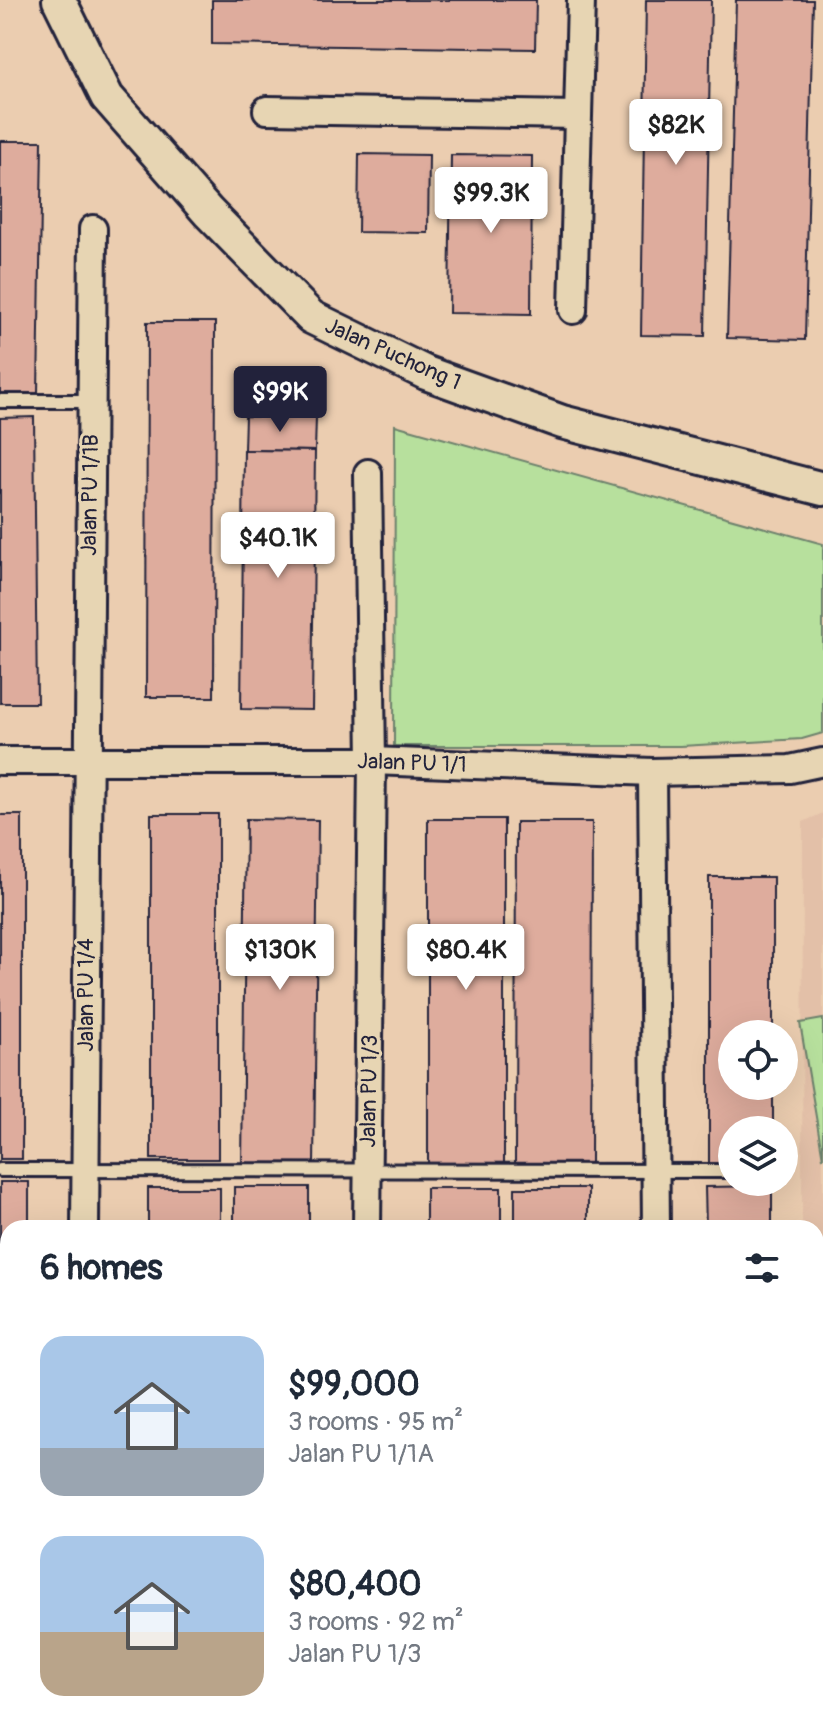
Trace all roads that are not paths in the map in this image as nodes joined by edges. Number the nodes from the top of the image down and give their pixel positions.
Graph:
1 (59, 0) edge
2 (581, 0) edge
3 (267, 110) dead end
4 (577, 115) junction
5 (93, 229) dead end
6 (573, 310) dead end
7 (0, 401) edge
8 (91, 401) junction
9 (368, 473) dead end
10 (823, 489) edge
11 (0, 761) edge
12 (87, 761) junction
13 (372, 761) junction
14 (823, 762) edge
15 (652, 772) junction
16 (0, 1170) edge
17 (85, 1170) junction
18 (368, 1171) junction
19 (656, 1171) junction
20 (718, 1171) edge
21 (85, 1220) edge
22 (367, 1220) edge
23 (656, 1220) edge

1 - 10 street, Jalan Puchong 1
2 - 4 street
3 - 4 street
4 - 6 street
5 - 8 street, Jalan PU 1/1B
7 - 8 lane
8 - 12 street, Jalan PU 1/1B
9 - 13 street, Jalan PU 1/3
11 - 12 street, Jalan PU 1/1
12 - 13 street, Jalan PU 1/1
12 - 17 street, Jalan PU 1/4
13 - 15 street, Jalan PU 1/1
13 - 18 street, Jalan PU 1/3
14 - 15 street, Jalan PU 1/1
15 - 19 street
16 - 17 lane
17 - 18 lane
17 - 21 street, Jalan PU 1/4
18 - 19 lane
18 - 22 street, Jalan PU 1/3
19 - 20 lane
19 - 23 street

